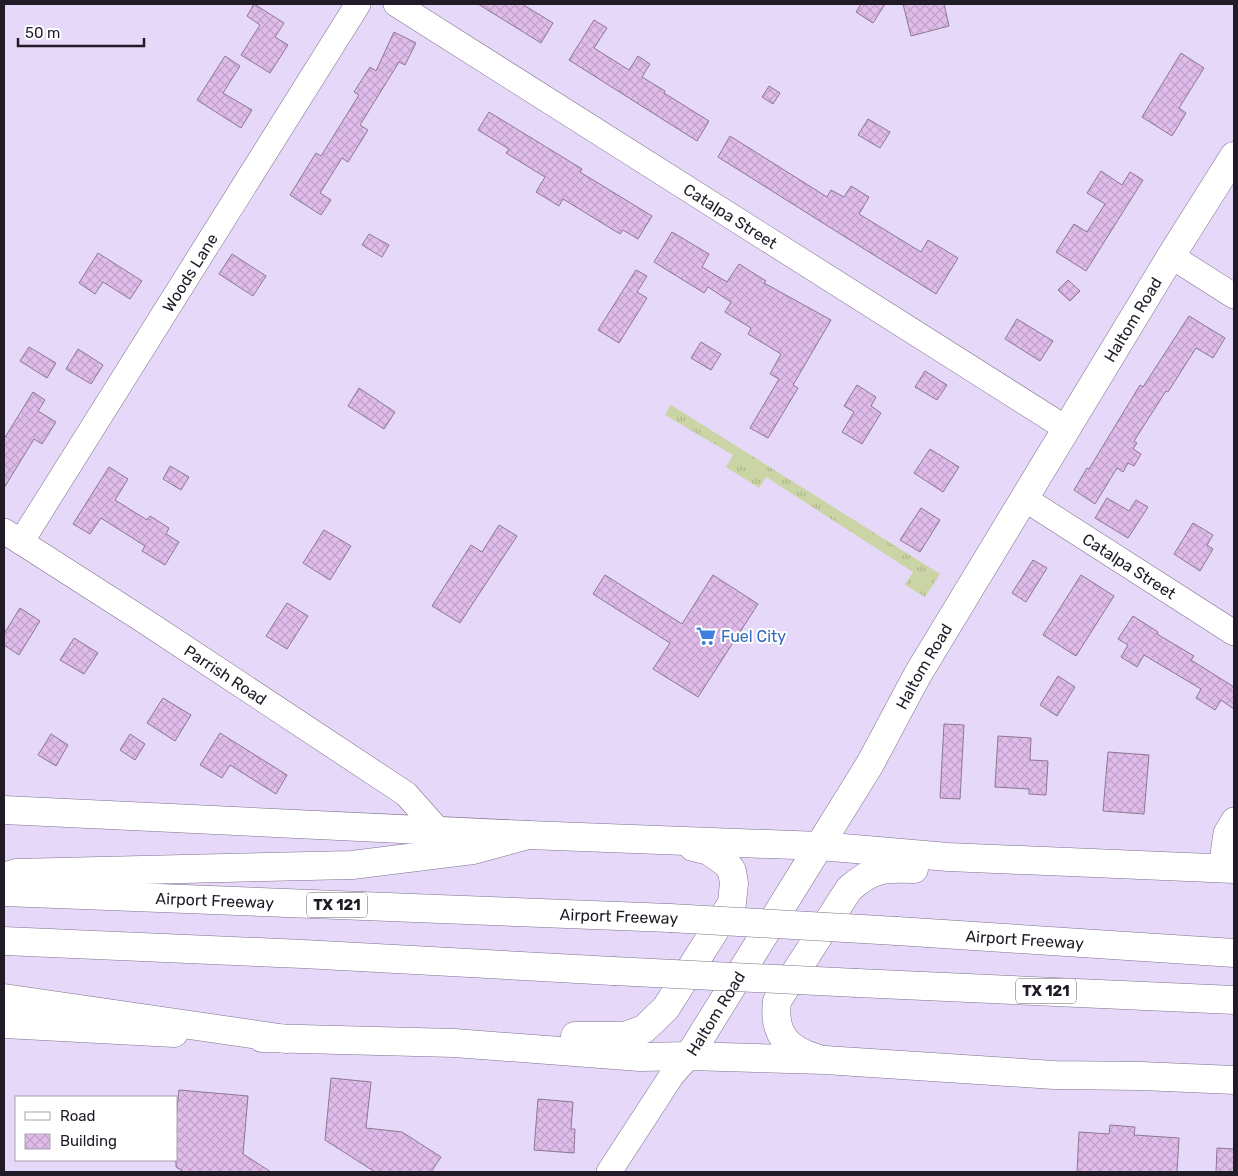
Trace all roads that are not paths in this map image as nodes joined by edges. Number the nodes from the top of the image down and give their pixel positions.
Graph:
1 (358, 4) edge
2 (396, 4) edge
3 (1234, 156) edge
4 (1172, 256) junction
5 (1234, 296) edge
6 (1067, 429) junction
7 (1025, 499) junction
8 (12, 536) edge
9 (1234, 633) edge
10 (4, 810) edge
11 (1234, 820) edge
12 (438, 830) junction
13 (528, 835) junction
14 (668, 841) junction
15 (820, 846) junction
16 (948, 857) junction
17 (1228, 869) edge
18 (4, 877) edge
19 (4, 892) edge
20 (4, 941) edge
21 (1234, 953) edge
22 (4, 998) edge
23 (1234, 1000) edge
24 (4, 1024) edge
25 (286, 1039) junction
26 (454, 1043) junction
27 (689, 1056) junction
28 (826, 1060) junction
29 (1234, 1080) edge
30 (609, 1172) edge

1 - 8 street, Woods Lane
2 - 6 street, Catalpa Street
3 - 4 main road, Haltom Road
4 - 5 street
4 - 6 main road, Haltom Road
6 - 7 main road, Haltom Road
7 - 9 street, Catalpa Street
7 - 15 main road, Haltom Road
8 - 12 street, Parrish Road
10 - 12 main road
11 - 17 street
12 - 13 main road
13 - 14 main road
13 - 18 main road
14 - 15 main road
14 - 26 main road
15 - 16 main road
15 - 27 main road, Haltom Road
16 - 17 main road
16 - 28 main road
19 - 21 main road, Airport Freeway / TX 121, bridge
20 - 23 main road, TX 121, bridge
22 - 25 main road
24 - 25 main road
25 - 26 main road
26 - 27 main road
27 - 28 main road
27 - 30 street, Haltom Road
28 - 29 main road

